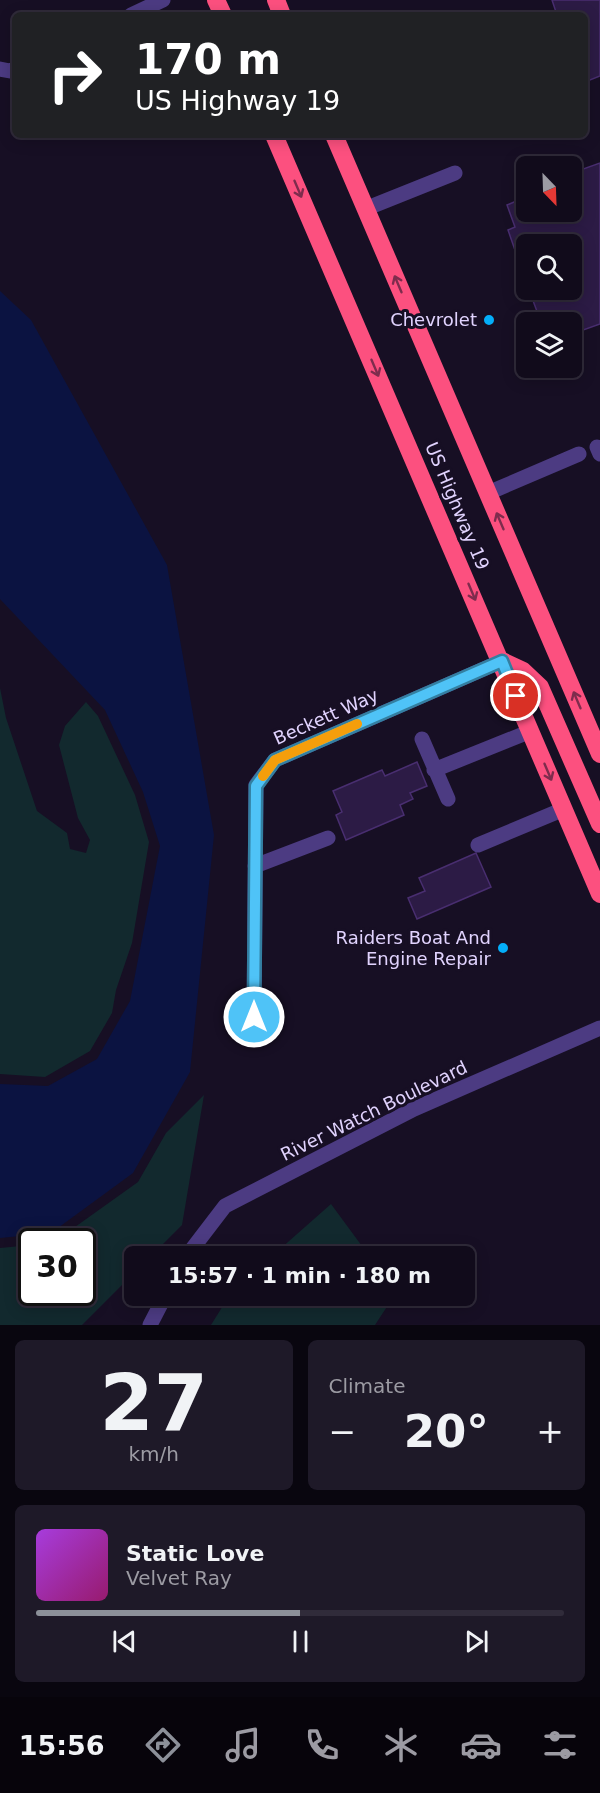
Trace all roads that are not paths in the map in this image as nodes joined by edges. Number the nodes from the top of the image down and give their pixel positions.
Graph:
1 (163, 0) edge
2 (137, 12) edge
3 (275, 138) edge
4 (335, 138) edge
5 (455, 173) dead end
6 (366, 209) junction
7 (579, 454) dead end
8 (488, 493) junction
9 (502, 661) junction
10 (531, 730) junction
11 (422, 739) dead end
12 (600, 754) edge
13 (434, 770) junction
14 (448, 799) dead end
15 (564, 809) junction
16 (600, 824) edge
17 (328, 838) dead end
18 (478, 845) dead end
19 (255, 866) junction
20 (600, 894) edge
21 (254, 1017) dead end
22 (600, 1028) edge
23 (194, 1246) edge
24 (160, 1306) edge
25 (150, 1325) edge

1 - 2 street
3 -> 9 highway, US Highway 19
4 - 6 highway, US Highway 19
5 - 6 street
8 -> 6 highway, US Highway 19
7 - 8 street
12 -> 8 highway, US Highway 19
9 - 10 highway, US Highway 19
9 - 16 highway
9 - 19 street, Beckett Way
10 - 13 street
10 -> 15 highway, US Highway 19
11 - 13 street
13 - 14 street
15 - 18 street
15 - 20 highway, US Highway 19
17 - 19 street
19 - 21 street, Beckett Way
22 - 23 street, River Watch Boulevard
24 - 25 street

